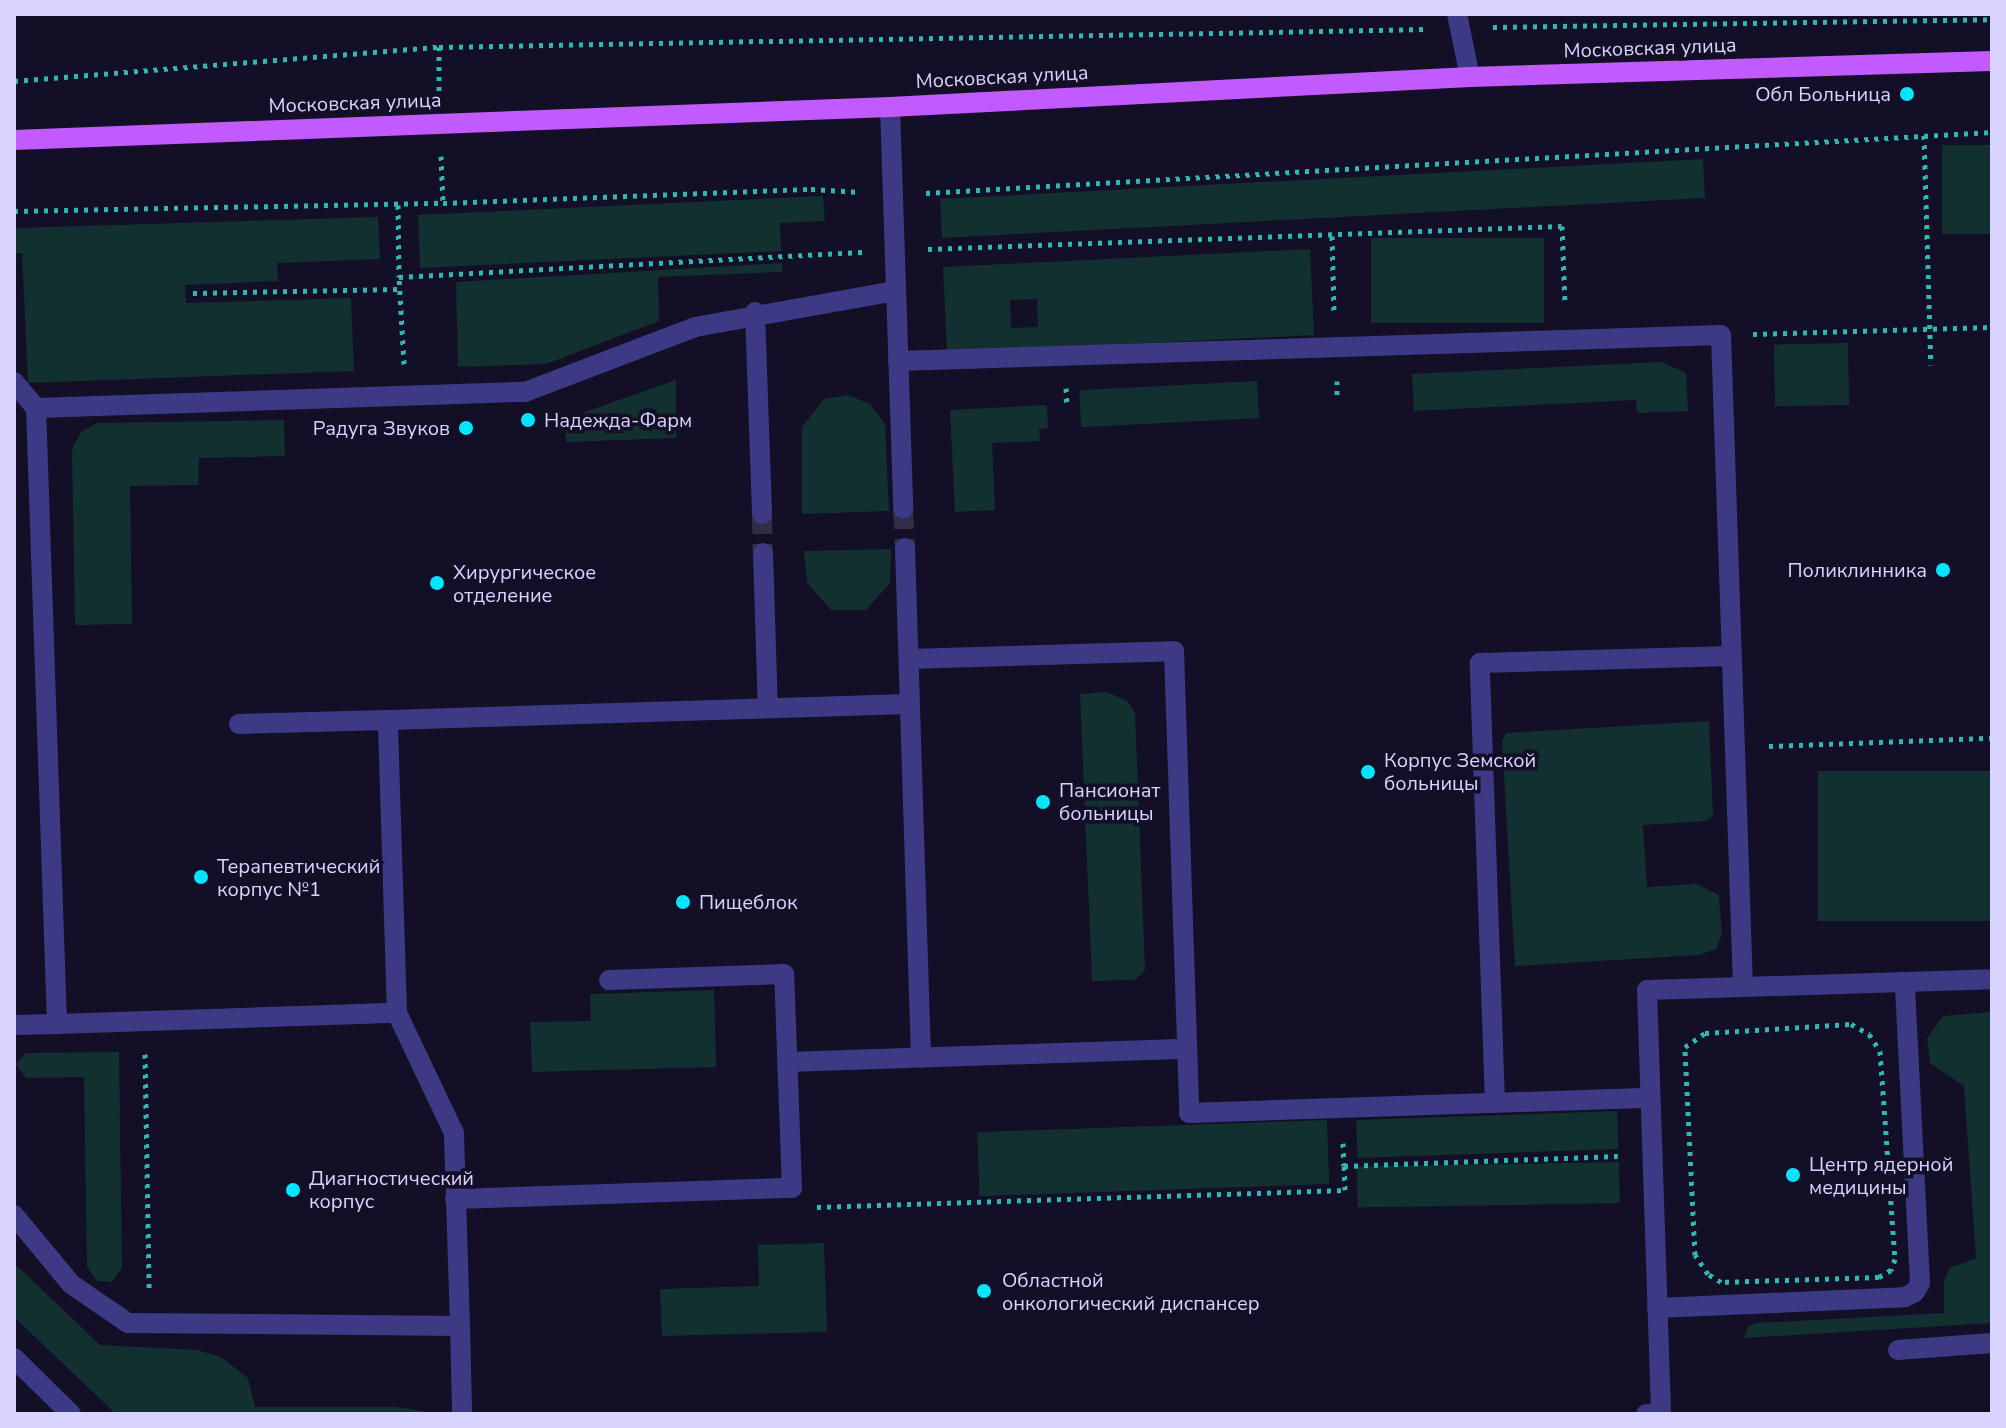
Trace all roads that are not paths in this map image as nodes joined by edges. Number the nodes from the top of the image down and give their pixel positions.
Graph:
1 (1458, 21) edge
2 (1992, 61) edge
3 (1470, 77) junction
4 (890, 107) junction
5 (14, 140) edge
6 (896, 291) junction
7 (755, 312) junction
8 (898, 361) junction
9 (14, 382) edge
10 (36, 408) junction
11 (903, 509) tunnel mouth
12 (762, 514) tunnel mouth
13 (905, 548) tunnel mouth
14 (763, 553) tunnel mouth
15 (1731, 656) junction
16 (909, 659) junction
17 (909, 704) junction
18 (768, 708) junction
19 (388, 720) junction
20 (239, 724) dead end
21 (1992, 979) edge
22 (609, 980) dead end
23 (1905, 982) junction
24 (1743, 987) junction
25 (397, 1013) junction
26 (57, 1024) junction
27 (14, 1025) edge
28 (1187, 1049) junction
29 (921, 1058) junction
30 (787, 1062) junction
31 (1650, 1098) junction
32 (1495, 1103) junction
33 (455, 1199) junction
34 (14, 1215) edge
35 (1657, 1308) junction
36 (460, 1326) junction
37 (1992, 1343) edge
38 (1898, 1350) dead end
39 (14, 1358) edge
40 (462, 1410) dead end
41 (71, 1414) edge
42 (1646, 1414) edge

1 - 3 lane
2 - 3 main road, Московская улица
3 - 4 main road, Московская улица
4 - 5 main road, Московская улица
4 - 6 lane
6 - 7 lane
6 - 8 lane
7 - 10 lane
7 - 12 lane
8 - 11 lane
8 - 15 lane
9 - 10 lane
10 - 26 lane
13 - 16 lane
14 - 18 lane
15 - 24 lane
15 - 32 lane
16 - 17 lane
16 - 28 lane
17 - 18 lane
17 - 29 lane
18 - 19 lane
19 - 20 lane
19 - 25 lane
21 - 23 lane
22 - 30 lane
23 - 24 lane
23 - 35 lane
24 - 31 lane
25 - 26 lane
25 - 33 lane
26 - 27 lane
28 - 29 lane
28 - 32 lane
29 - 30 lane
30 - 33 lane
31 - 32 lane
31 - 35 lane
33 - 36 lane
34 - 36 lane
35 - 42 lane
36 - 40 lane
37 - 38 lane
39 - 41 lane

